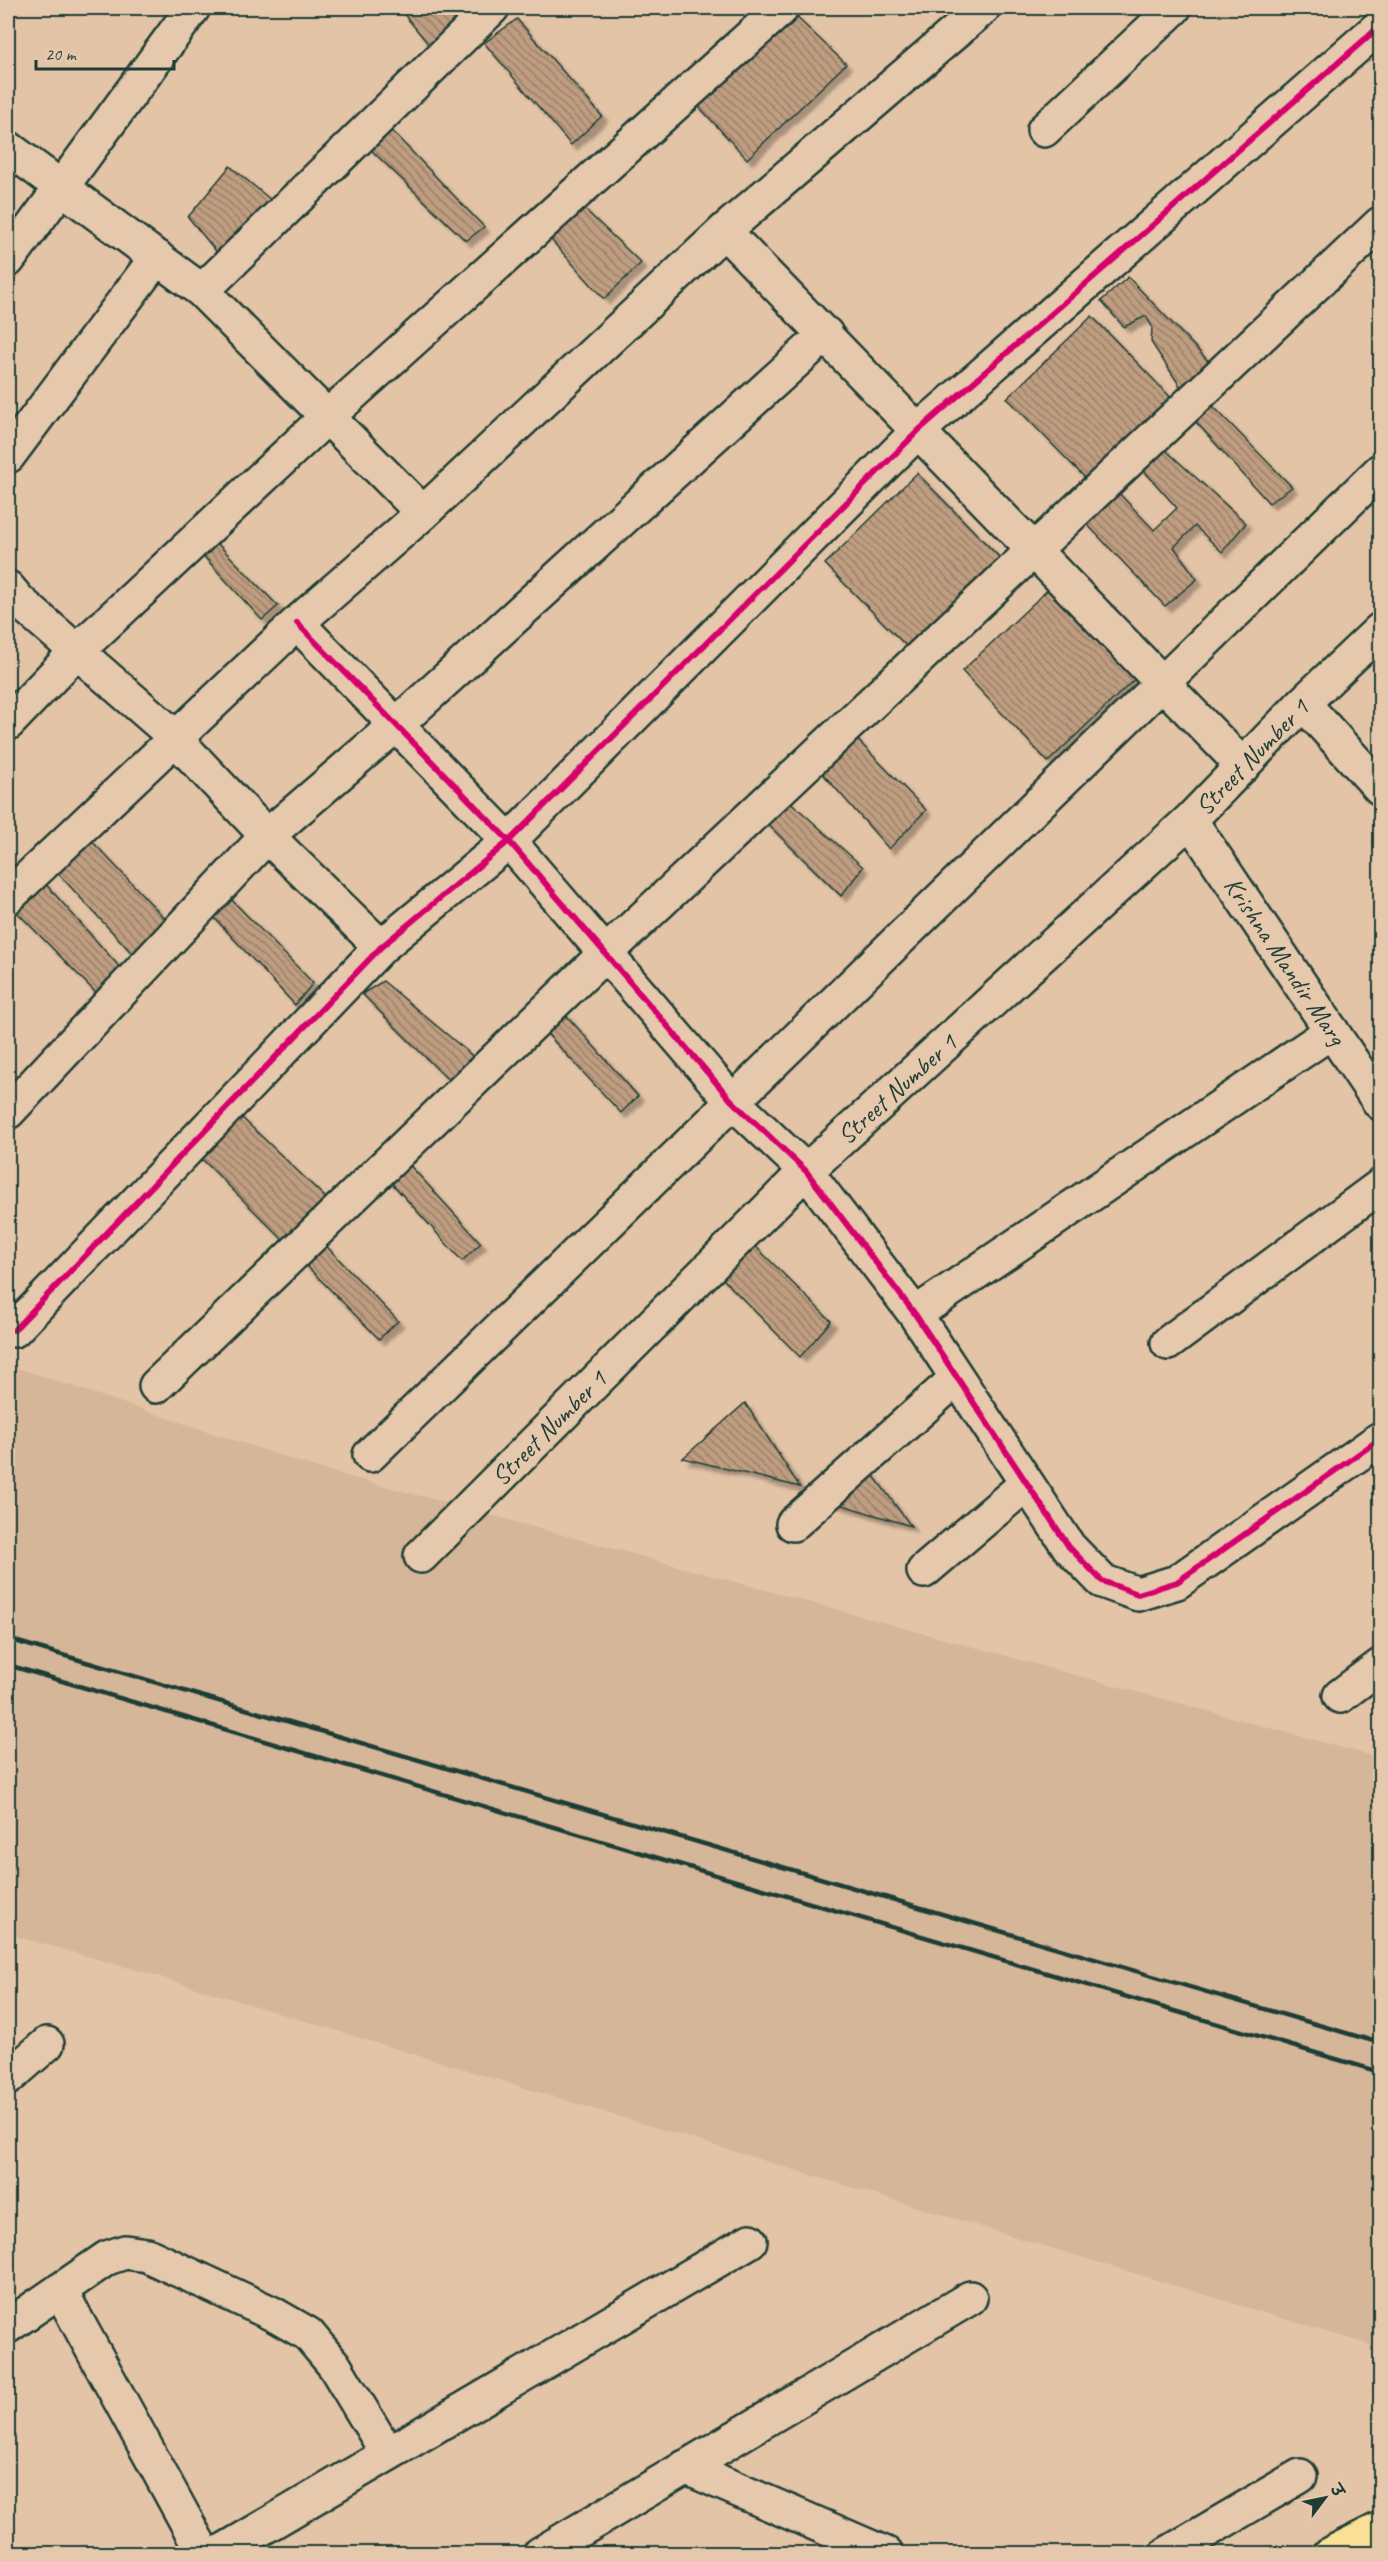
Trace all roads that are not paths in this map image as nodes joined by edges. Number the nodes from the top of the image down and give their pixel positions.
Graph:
1 (193, 8) edge
2 (492, 8) edge
3 (782, 8) edge
4 (982, 8) edge
5 (1174, 8) edge
6 (1380, 26) edge
7 (1044, 130) dead end
8 (8, 148) edge
9 (63, 186) junction
10 (1380, 224) edge
11 (724, 231) junction
12 (157, 257) junction
13 (8, 260) edge
14 (202, 291) junction
15 (826, 334) junction
16 (327, 417) junction
17 (919, 430) junction
18 (8, 456) edge
19 (1380, 471) edge
20 (423, 513) junction
21 (1036, 551) junction
22 (8, 588) edge
23 (297, 623) junction
24 (1380, 630) edge
25 (76, 652) junction
26 (1164, 684) junction
27 (1303, 703) junction
28 (8, 723) edge
29 (396, 725) junction
30 (176, 739) junction
31 (1244, 766) junction
32 (1380, 788) edge
33 (1190, 820) junction
34 (267, 836) junction
35 (509, 841) junction
36 (8, 897) edge
37 (381, 947) junction
38 (605, 954) junction
39 (1332, 1030) junction
40 (1377, 1091) edge
41 (731, 1100) junction
42 (8, 1112) edge
43 (806, 1171) junction
44 (1380, 1186) edge
45 (915, 1314) junction
46 (14, 1330) dead end
47 (1168, 1343) dead end
48 (957, 1378) junction
49 (156, 1386) dead end
50 (1380, 1439) edge
51 (370, 1455) dead end
52 (1026, 1484) junction
53 (794, 1524) dead end
54 (421, 1556) dead end
55 (924, 1571) dead end
56 (1380, 1666) edge
57 (1340, 1696) dead end
58 (47, 2044) dead end
59 (8, 2078) edge
60 (750, 2241) dead end
61 (60, 2290) junction
62 (970, 2298) dead end
63 (8, 2326) edge
64 (388, 2454) junction
65 (686, 2467) junction
66 (1300, 2476) dead end
67 (1380, 2529) edge
68 (204, 2553) edge
69 (219, 2553) edge
70 (540, 2553) edge
71 (886, 2553) edge
72 (1167, 2553) edge
73 (1330, 2553) edge

1 - 9 street
2 - 14 street
3 - 16 street
4 - 11 street
5 - 7 street
6 - 17 street
8 - 9 street
9 - 12 street
9 - 13 street
10 - 21 street
11 - 15 street
11 - 20 street
12 - 14 street
12 - 18 street
14 - 16 street
15 - 17 street
15 - 29 street
16 - 20 street
16 - 25 street
17 - 21 street
17 - 35 street
19 - 26 street
20 - 23 street
21 - 26 street
21 - 38 street
22 - 25 street
23 - 29 street
23 - 30 street
24 - 27 street, Street Number 1
25 - 28 street
25 - 30 street
26 - 31 street
26 - 41 street
27 - 31 street, Street Number 1
27 - 32 street
29 - 34 street
29 - 35 street
30 - 34 street
30 - 36 street
31 - 33 street, Street Number 1
33 - 39 street, Krishna Mandir Marg
33 - 43 street, Street Number 1
34 - 37 street
34 - 42 street
35 - 37 street
35 - 38 street
37 - 46 street
38 - 41 street
38 - 49 street
39 - 40 street, Krishna Mandir Marg
39 - 45 street
41 - 43 street
41 - 51 street
43 - 45 street
43 - 54 street, Street Number 1
44 - 47 street
45 - 48 street
48 - 52 street
48 - 53 street
50 - 52 street
52 - 55 street
56 - 57 street
58 - 59 street
60 - 64 street
61 - 63 street
61 - 64 street
61 - 68 street
62 - 65 street
64 - 69 street
65 - 70 street
65 - 71 street
66 - 72 street
67 - 73 main road

